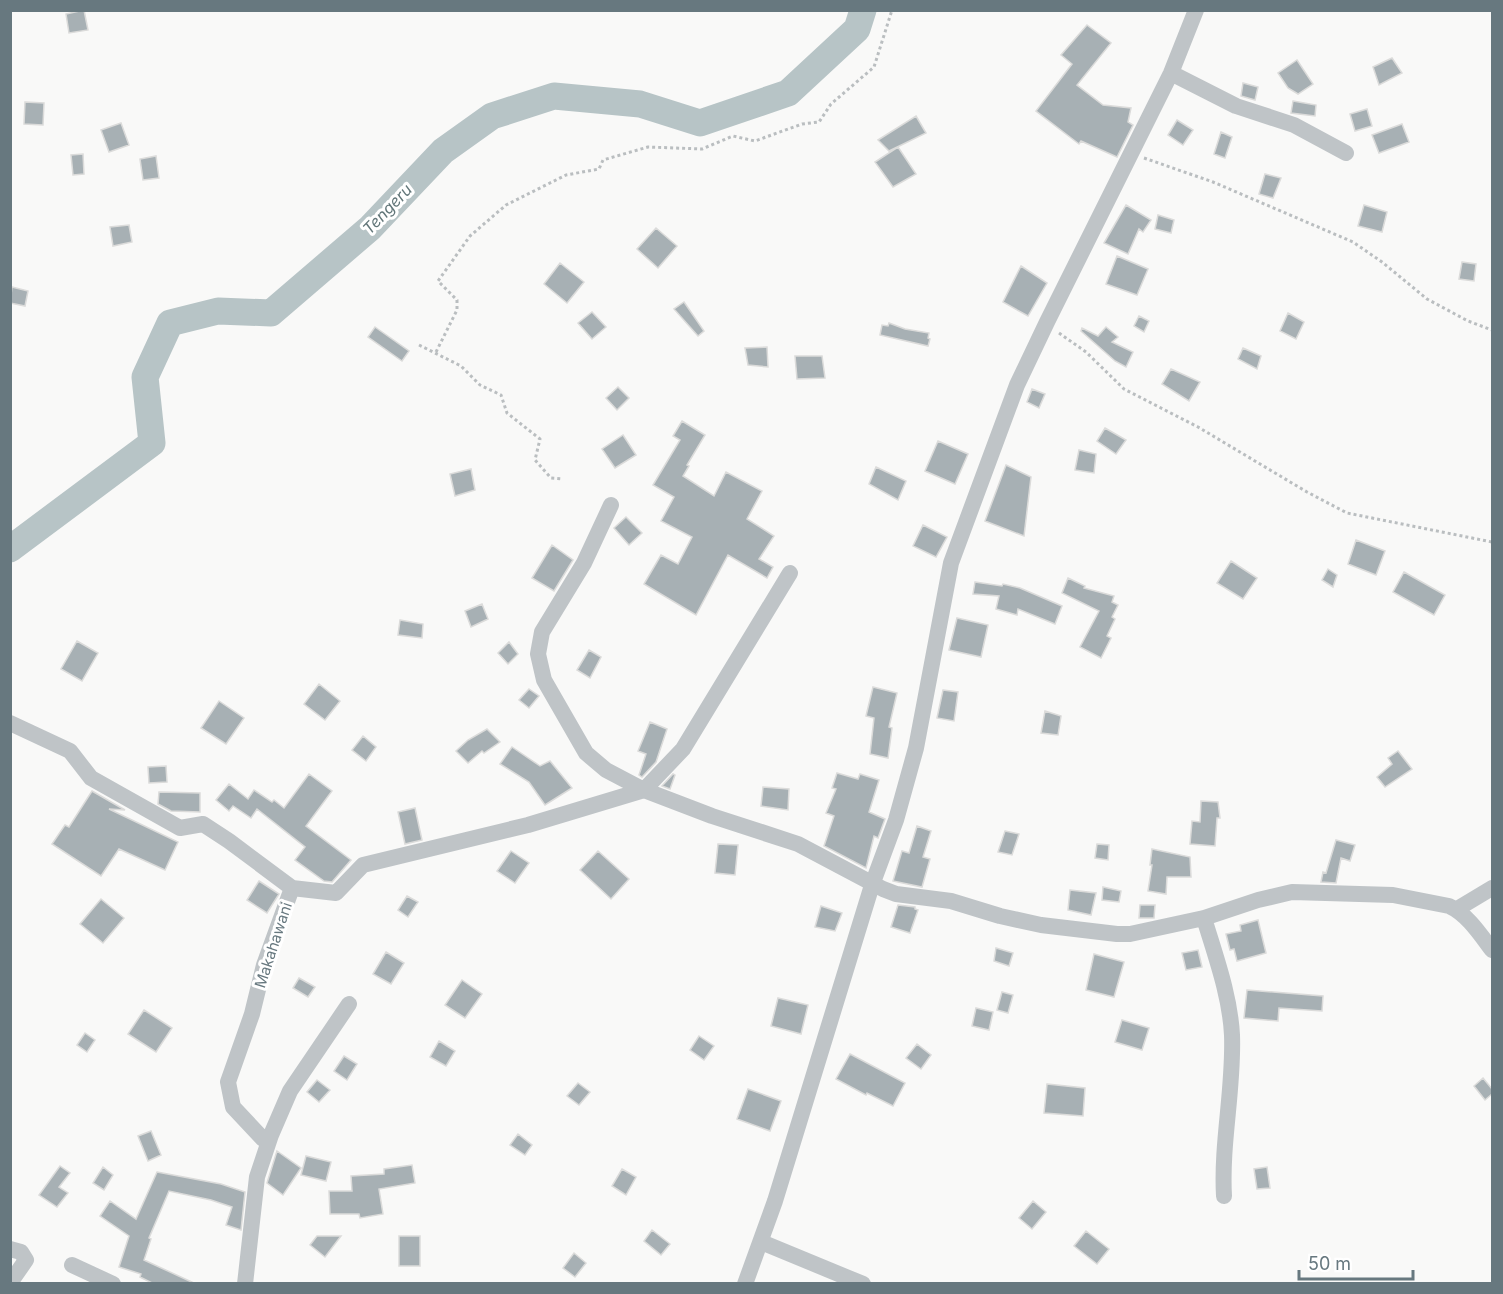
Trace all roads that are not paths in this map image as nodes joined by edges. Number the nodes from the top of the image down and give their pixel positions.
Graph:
1 (1196, 10) edge
2 (1171, 73) junction
3 (1346, 153) dead end
4 (611, 505) dead end
5 (790, 573) dead end
6 (10, 723) edge
7 (644, 790) junction
8 (872, 885) junction
9 (292, 888) junction
10 (1492, 888) edge
11 (1457, 909) junction
12 (1203, 918) junction
13 (1492, 950) edge
14 (349, 1004) dead end
15 (263, 1139) dead end
16 (1224, 1196) dead end
17 (761, 1242) junction
18 (10, 1249) edge
19 (72, 1265) dead end
20 (10, 1283) edge
21 (113, 1284) edge
22 (245, 1284) edge
23 (746, 1284) edge
24 (863, 1284) edge

1 - 2 street
2 - 3 street
2 - 8 street
4 - 7 street
5 - 7 street
6 - 9 street, Makahawani
7 - 8 street
7 - 9 street
8 - 12 street
8 - 17 street
9 - 15 street, Makahawani
10 - 11 street
11 - 12 street
11 - 13 street
12 - 16 street
14 - 22 street
17 - 23 street
17 - 24 street
18 - 20 street
19 - 21 street

